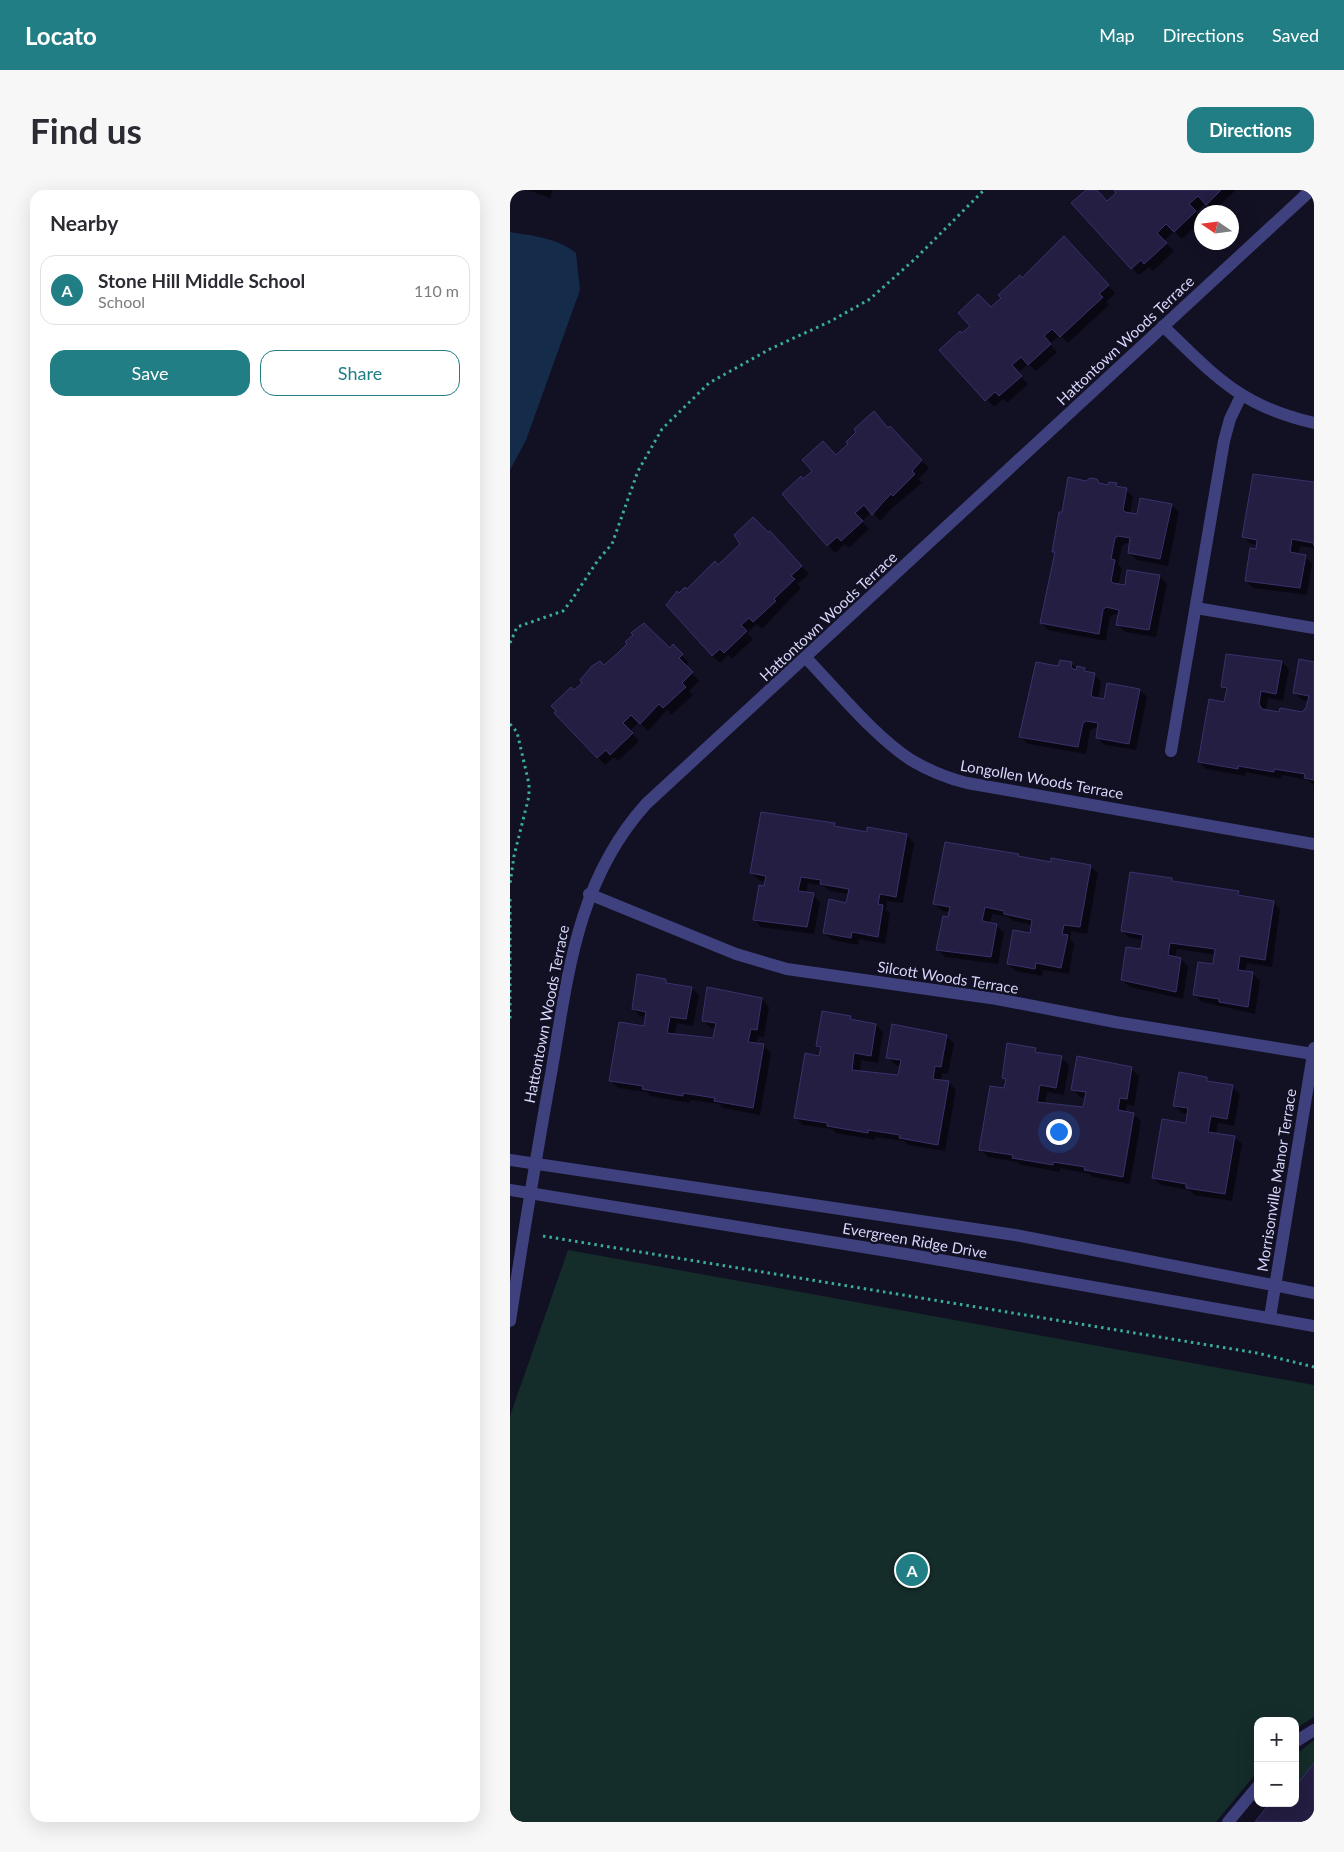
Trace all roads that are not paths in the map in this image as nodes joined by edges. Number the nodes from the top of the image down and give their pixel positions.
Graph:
1 (1311, 190) edge
2 (1162, 326) junction
3 (1241, 396) junction
4 (1314, 423) edge
5 (1196, 608) junction
6 (1314, 628) edge
7 (806, 658) junction
8 (1171, 750) dead end
9 (1314, 844) edge
10 (589, 894) junction
11 (1314, 1051) edge
12 (510, 1160) edge
13 (534, 1164) junction
14 (510, 1190) edge
15 (530, 1193) junction
16 (1276, 1286) junction
17 (1314, 1293) edge
18 (1270, 1317) junction
19 (510, 1321) edge
20 (1314, 1326) edge
21 (1314, 1730) edge
22 (1299, 1739) edge
23 (1254, 1791) edge
24 (1228, 1822) edge

1 - 2 street, Hattontown Woods Terrace
2 - 3 street
2 - 7 street, Hattontown Woods Terrace
3 - 4 street
3 - 5 street
5 - 6 street
5 - 8 street
7 - 9 street, Longollen Woods Terrace
7 - 10 street, Hattontown Woods Terrace
10 - 11 street, Silcott Woods Terrace
10 - 13 street, Hattontown Woods Terrace
11 - 16 street, Morrisonville Manor Terrace
12 - 13 street, Evergreen Ridge Drive
13 - 15 street, Hattontown Woods Terrace
13 - 16 street, Evergreen Ridge Drive
14 - 15 street, Evergreen Ridge Drive
15 - 18 street, Evergreen Ridge Drive
15 - 19 street, Hattontown Woods Terrace
16 - 17 street, Evergreen Ridge Drive
16 - 18 street, Morrisonville Manor Terrace
18 - 20 street, Evergreen Ridge Drive
21 - 22 street
23 - 24 street

